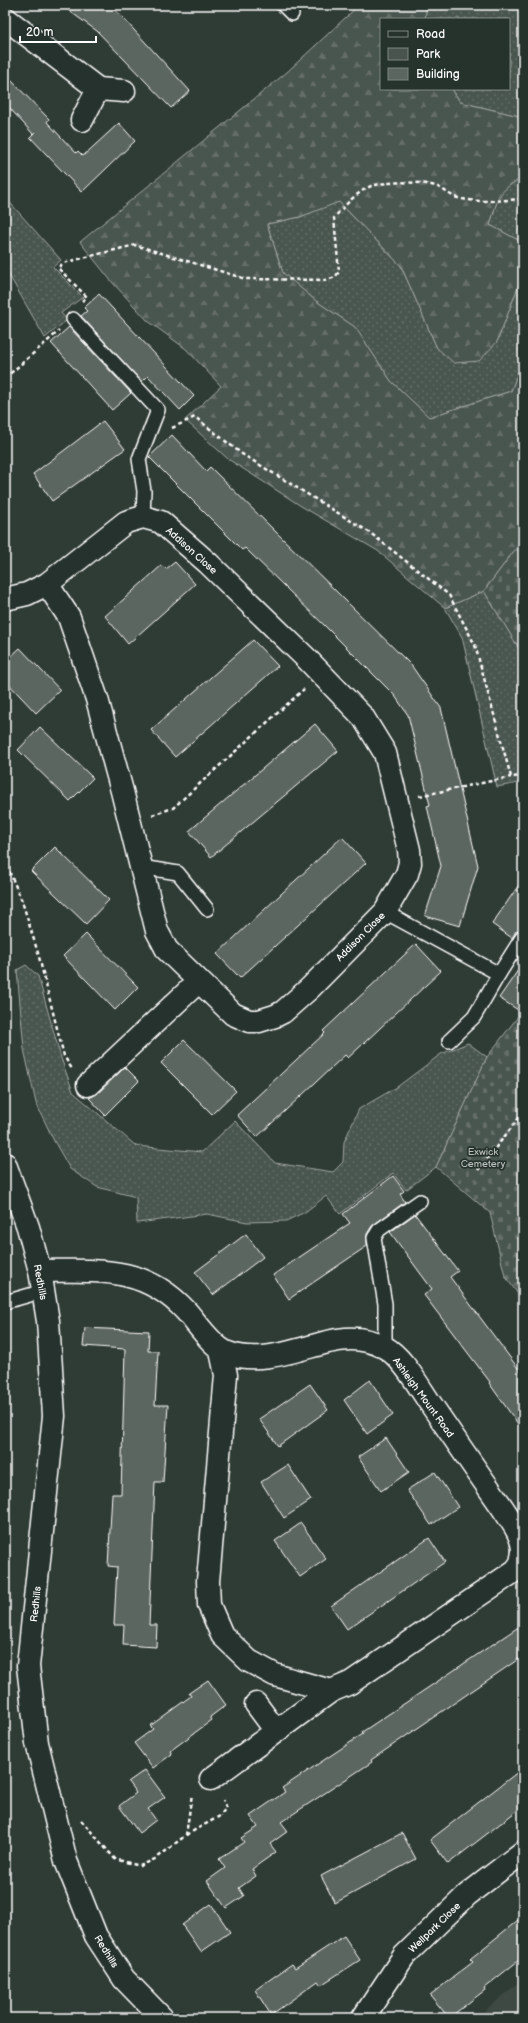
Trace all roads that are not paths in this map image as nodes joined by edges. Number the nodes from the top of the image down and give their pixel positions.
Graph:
1 (5, 18) edge
2 (98, 90) junction
3 (124, 91) dead end
4 (82, 120) dead end
5 (73, 318) dead end
6 (144, 517) junction
7 (47, 584) junction
8 (5, 599) edge
9 (141, 867) junction
10 (207, 909) dead end
11 (385, 912) junction
12 (523, 936) edge
13 (499, 974) junction
14 (198, 982) junction
15 (449, 1041) dead end
16 (88, 1085) road end
17 (5, 1164) edge
18 (420, 1200) dead end
19 (42, 1281) junction
20 (5, 1302) edge
21 (385, 1347) junction
22 (221, 1351) junction
23 (523, 1551) edge
24 (331, 1692) junction
25 (256, 1704) dead end
26 (276, 1731) junction
27 (211, 1779) dead end
28 (523, 1852) edge
29 (162, 2018) edge
30 (363, 2018) edge

1 - 2 street
2 - 3 street
2 - 4 street
5 - 6 lane
6 - 7 street
6 - 11 street, Addison Close
7 - 8 street
7 - 9 street, Addison Close
9 - 10 lane
9 - 14 street, Addison Close
11 - 13 lane
11 - 14 street, Addison Close
12 - 13 lane
13 - 15 lane
14 - 16 street
17 - 19 street, Redhills
18 - 21 lane
19 - 20 lane
19 - 22 street
19 - 29 street, Redhills
21 - 22 street, Ashleigh Mount Road
21 - 23 street, Ashleigh Mount Road
22 - 24 street
23 - 24 street, Ashleigh Mount Road
24 - 26 street, Ashleigh Mount Road
25 - 26 street
26 - 27 street, Ashleigh Mount Road
28 - 30 street, Wellpark Close

